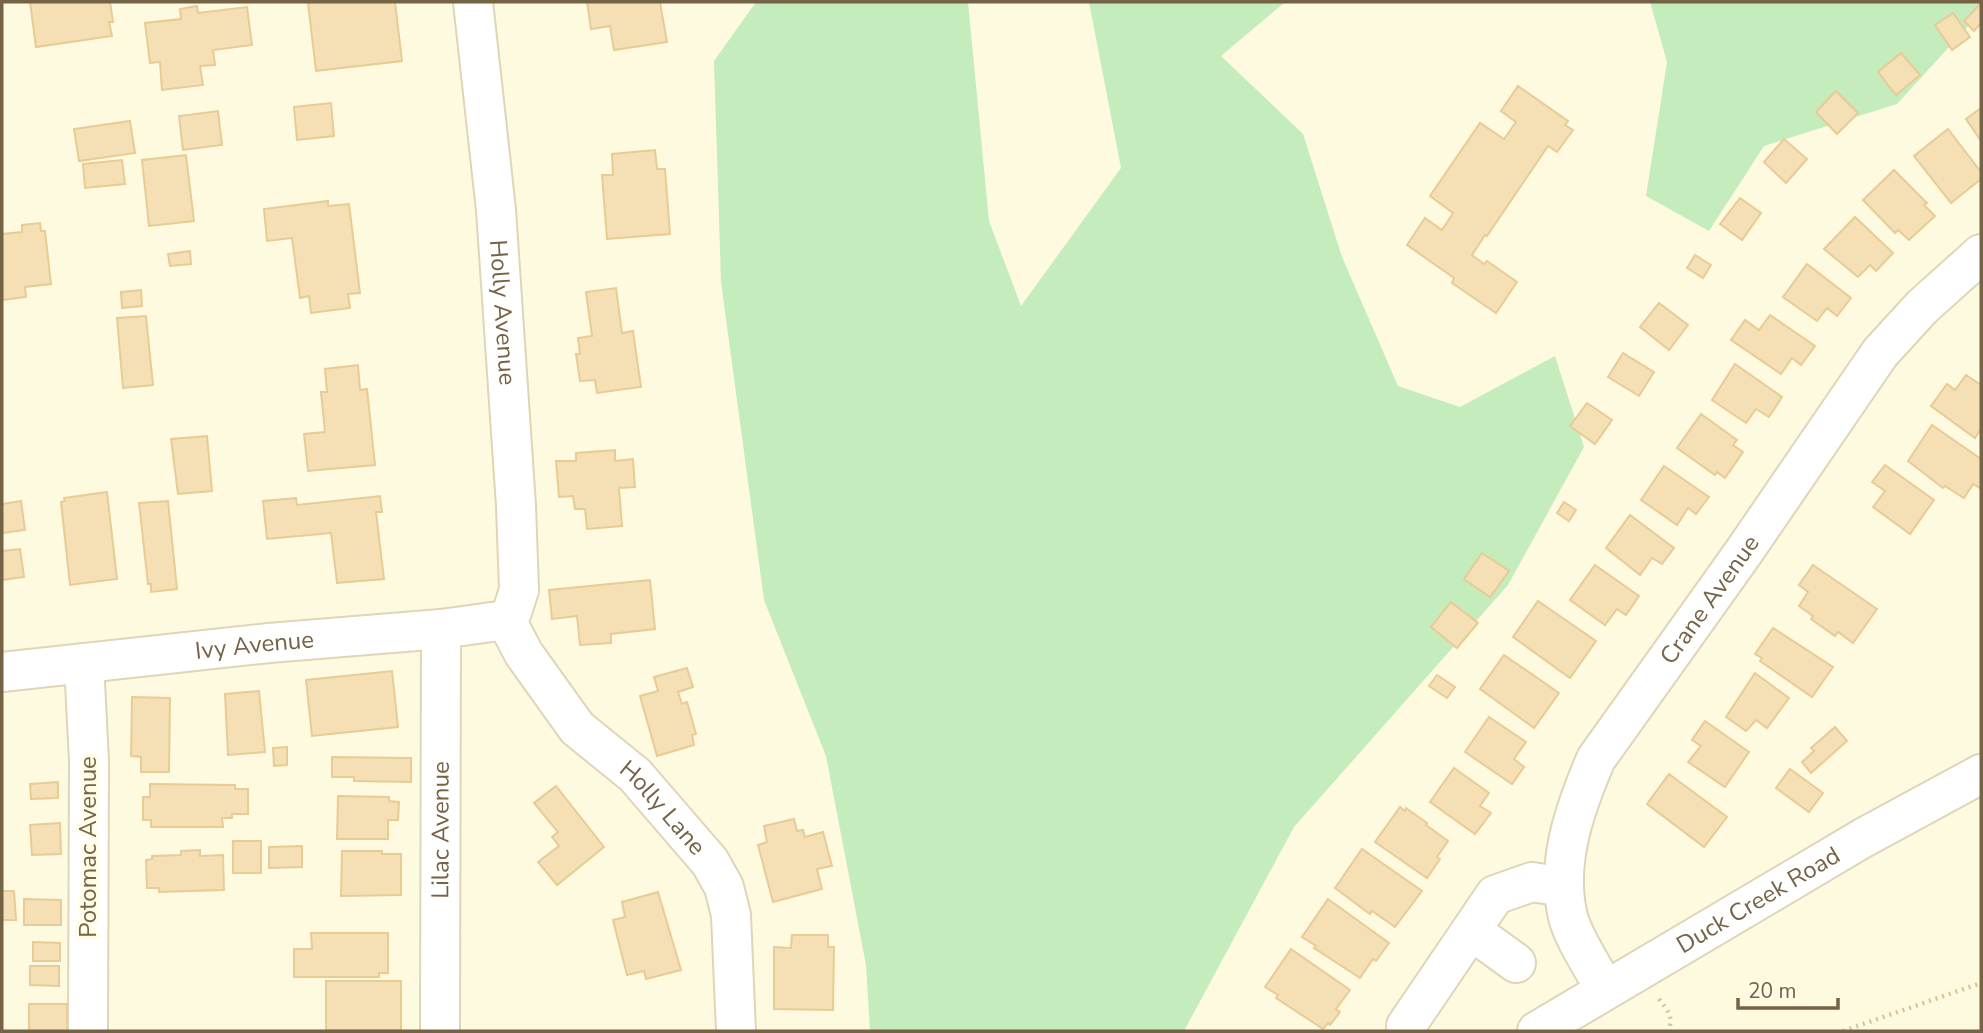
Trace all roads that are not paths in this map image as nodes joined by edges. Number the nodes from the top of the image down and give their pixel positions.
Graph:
1 (474, 2) edge
2 (1981, 254) edge
3 (506, 620) junction
4 (441, 629) junction
5 (84, 663) junction
6 (2, 672) edge
7 (1981, 774) edge
8 (1564, 887) junction
9 (1472, 931) junction
10 (1516, 963) dead end
11 (1605, 990) junction
12 (1406, 1026) dead end
13 (88, 1031) edge
14 (440, 1031) edge
15 (736, 1031) edge
16 (1537, 1031) edge

1 - 3 street, Holly Avenue
2 - 8 street, Crane Avenue
3 - 4 street, Ivy Avenue
3 - 15 street, Holly Lane
4 - 5 street, Ivy Avenue
4 - 14 street, Lilac Avenue
5 - 6 street, Ivy Avenue
5 - 13 street, Potomac Avenue
7 - 11 street, Duck Creek Road
8 - 9 street
8 - 11 street, Crane Avenue
9 - 10 street
9 - 12 street
11 - 16 street, Duck Creek Road

